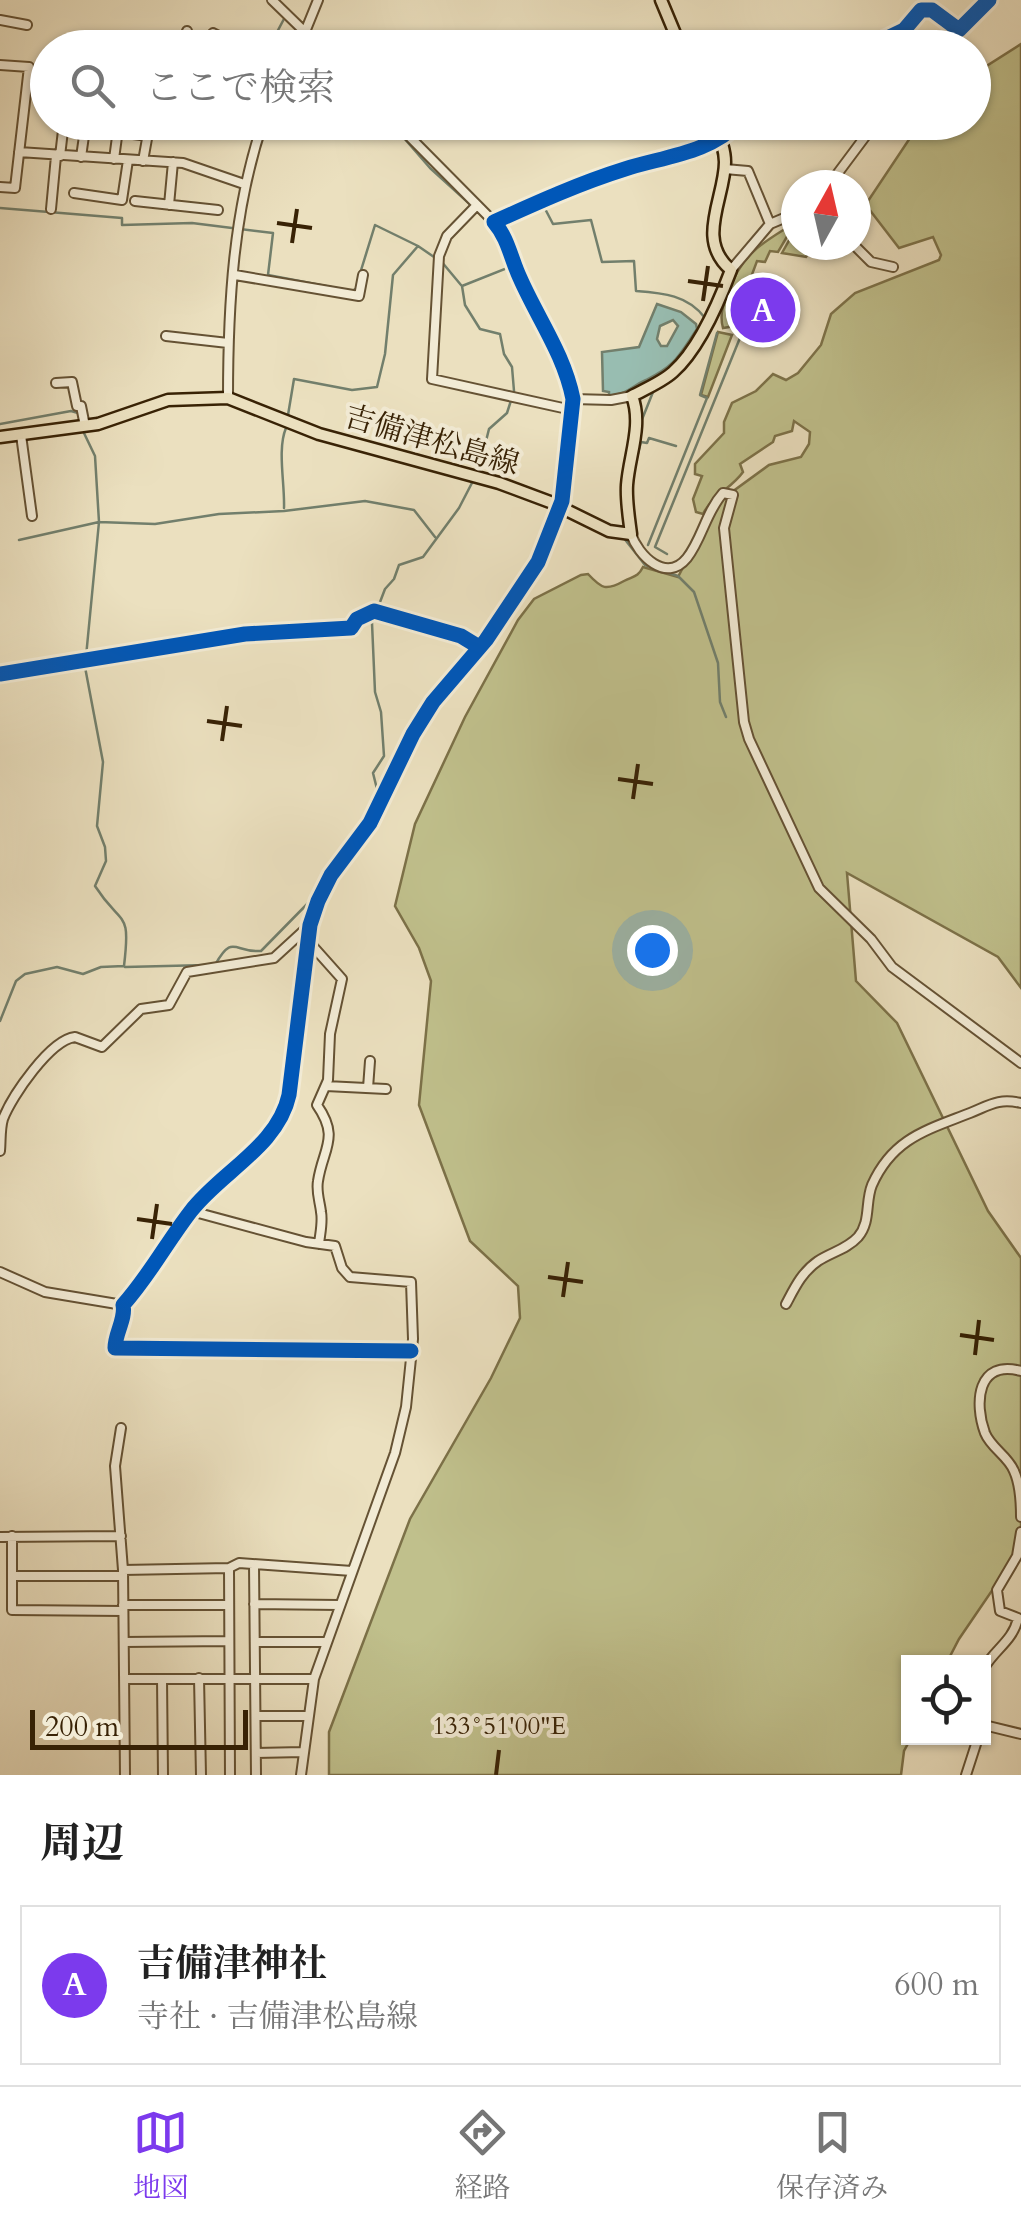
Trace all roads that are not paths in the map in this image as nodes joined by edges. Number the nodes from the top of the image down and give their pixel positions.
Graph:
1 (272, 0) edge
2 (318, 0) edge
3 (661, 0) edge
4 (989, 0) edge
5 (0, 20) edge
6 (27, 25) dead end
7 (304, 30) edge
8 (307, 30) edge
9 (674, 30) edge
10 (959, 30) edge
11 (0, 65) edge
12 (61, 140) edge
13 (84, 140) edge
14 (116, 140) edge
15 (147, 140) edge
16 (257, 140) edge
17 (412, 140) edge
18 (720, 140) edge
19 (863, 140) edge
20 (19, 152) junction
21 (58, 156) junction
22 (82, 157) junction
23 (114, 159) junction
24 (128, 160) junction
25 (143, 161) junction
26 (173, 162) junction
27 (724, 169) junction
28 (841, 170) edge
29 (244, 184) junction
30 (0, 187) edge
31 (74, 193) dead end
32 (135, 201) dead end
33 (169, 205) junction
34 (477, 205) junction
35 (51, 210) dead end
36 (218, 210) dead end
37 (781, 219) edge
38 (494, 222) joint
39 (770, 224) junction
40 (869, 260) edge
41 (893, 268) dead end
42 (731, 270) junction
43 (234, 275) junction
44 (363, 275) dead end
45 (166, 336) dead end
46 (228, 344) junction
47 (56, 383) dead end
48 (632, 396) junction
49 (228, 398) junction
50 (572, 404) junction
51 (85, 426) junction
52 (21, 435) junction
53 (0, 437) edge
54 (559, 506) junction
55 (32, 516) dead end
56 (631, 534) junction
57 (479, 647) joint
58 (310, 925) junction
59 (308, 940) junction
60 (370, 1061) dead end
61 (1021, 1063) edge
62 (326, 1086) junction
63 (368, 1088) junction
64 (386, 1088) dead end
65 (1021, 1103) edge
66 (0, 1151) edge
67 (191, 1211) junction
68 (319, 1244) junction
69 (0, 1272) edge
70 (786, 1304) dead end
71 (123, 1306) junction
72 (411, 1351) junction
73 (1021, 1371) edge
74 (121, 1428) dead end
75 (1021, 1517) edge
76 (1021, 1532) edge
77 (12, 1536) junction
78 (122, 1536) junction
79 (0, 1537) edge
80 (254, 1564) junction
81 (230, 1568) junction
82 (352, 1571) junction
83 (123, 1573) junction
84 (12, 1576) junction
85 (254, 1604) junction
86 (230, 1605) junction
87 (339, 1605) junction
88 (124, 1608) junction
89 (229, 1641) junction
90 (124, 1642) junction
91 (255, 1642) junction
92 (326, 1642) junction
93 (991, 1659) edge
94 (199, 1678) junction
95 (229, 1678) junction
96 (255, 1678) junction
97 (124, 1679) junction
98 (162, 1679) junction
99 (314, 1679) junction
100 (256, 1716) junction
101 (308, 1716) junction
102 (991, 1727) edge
103 (1021, 1734) edge
104 (976, 1745) edge
105 (303, 1752) junction
106 (256, 1753) junction
107 (125, 1775) edge
108 (163, 1775) edge
109 (201, 1775) edge
110 (230, 1775) edge
111 (256, 1775) edge
112 (301, 1775) edge
113 (966, 1775) edge

1 - 7 street
2 - 8 street
3 - 9 main road
4 - 10 main road
5 - 6 street
11 - 20 street
12 - 21 street
13 - 22 street
14 - 23 street
15 - 25 street
16 - 29 street
17 - 34 street
18 - 27 main road
19 - 28 street
20 - 21 street
20 - 30 street
21 - 22 street
21 - 35 street
22 - 23 street
23 - 24 street
24 - 25 street
24 - 31 street
25 - 26 street
26 - 29 street
26 - 33 street
27 - 39 street
27 - 42 main road
29 - 43 street
32 - 33 street
33 - 36 street
34 - 38 street
34 - 50 street
37 - 39 street
38 - 50 main road
39 - 42 street
40 - 41 street
42 - 48 main road
43 - 44 street
43 - 46 street
45 - 46 street
46 - 49 street
47 - 51 street
48 - 50 street
48 - 56 main road
49 - 51 main road, 吉備津松島線
49 - 54 main road, 吉備津松島線
50 - 54 main road
51 - 52 main road, 吉備津松島線
52 - 53 main road, 吉備津松島線
52 - 55 street
54 - 56 main road, 吉備津松島線
54 - 57 main road
56 - 61 street
57 - 58 street
58 - 59 street
58 - 66 street
59 - 62 street
59 - 67 street
60 - 63 street
62 - 63 street
62 - 68 street
63 - 64 street
65 - 70 street
67 - 68 street
67 - 71 street
68 - 72 street
69 - 71 street
71 - 72 street
72 - 82 street
73 - 75 street
74 - 78 street
76 - 93 street
77 - 78 street
77 - 79 street
77 - 84 street
78 - 83 street
80 - 81 street
80 - 82 street
80 - 85 street
81 - 83 street
81 - 86 street
82 - 87 street
83 - 84 street
83 - 88 street
84 - 88 street
85 - 87 street
85 - 91 street
86 - 88 street
86 - 89 street
87 - 92 street
88 - 90 street
89 - 90 street
89 - 95 street
90 - 97 street
91 - 92 street
91 - 96 street
92 - 99 street
94 - 95 street
94 - 98 street
94 - 109 street
95 - 96 street
95 - 110 street
96 - 99 street
96 - 100 street
97 - 98 street
97 - 107 street
98 - 108 street
99 - 101 street
100 - 101 street
100 - 106 street
101 - 105 street
102 - 103 street
104 - 113 street
105 - 106 street
105 - 112 street
106 - 111 street

